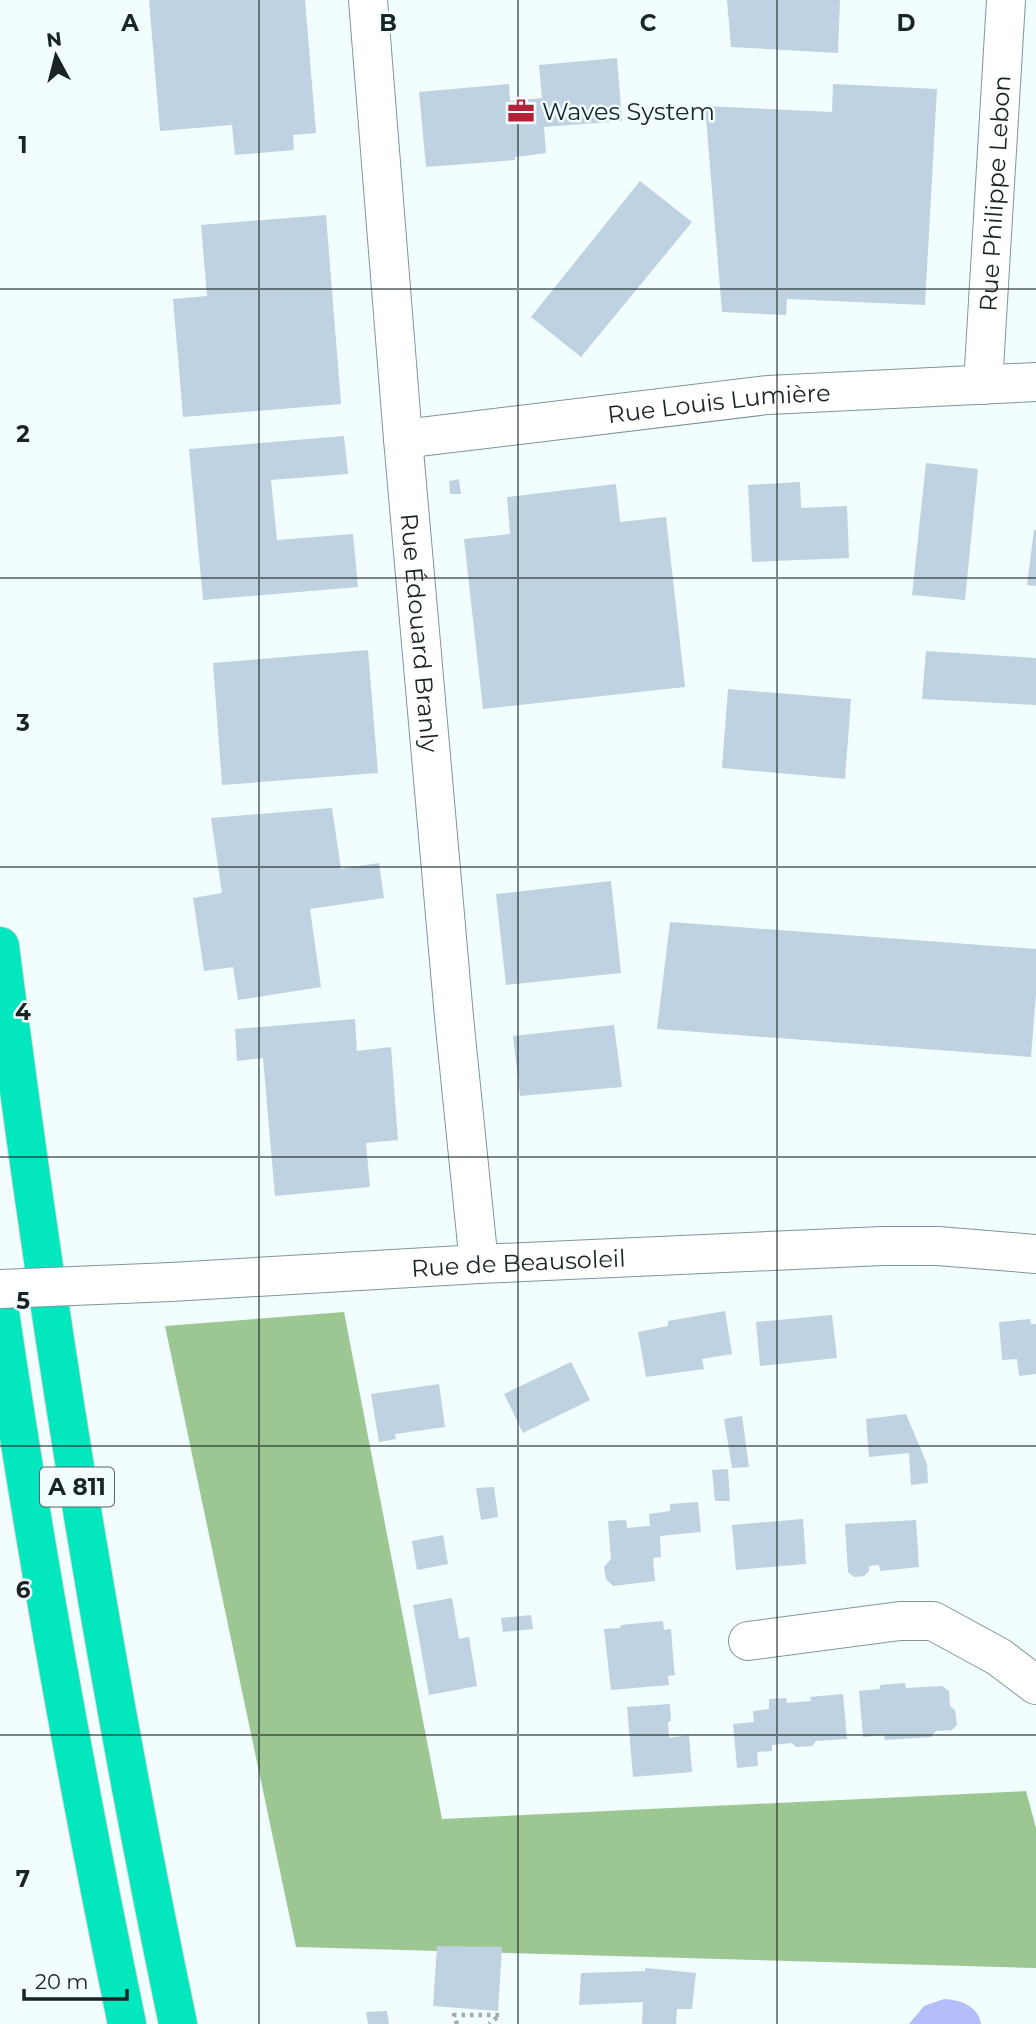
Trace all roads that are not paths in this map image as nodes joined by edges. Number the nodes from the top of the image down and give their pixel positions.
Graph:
1 (368, 0) edge
2 (1006, 0) edge
3 (1036, 382) edge
4 (983, 385) junction
5 (403, 439) junction
6 (0, 946) edge
7 (1036, 1254) edge
8 (479, 1264) junction
9 (0, 1289) edge
10 (0, 1312) edge
11 (748, 1641) dead end
12 (1036, 1685) edge
13 (127, 2024) edge
14 (178, 2024) edge

1 - 5 street, Rue Édouard Branly
2 - 4 street, Rue Philippe Lebon
3 - 4 street, Rue Louis Lumière
4 - 5 street, Rue Louis Lumière
5 - 8 street, Rue Édouard Branly
6 - 14 highway, A 811
7 - 8 street, Rue de Beausoleil
8 - 9 street, Rue de Beausoleil, bridge
10 - 13 highway, A 811
11 - 12 street

